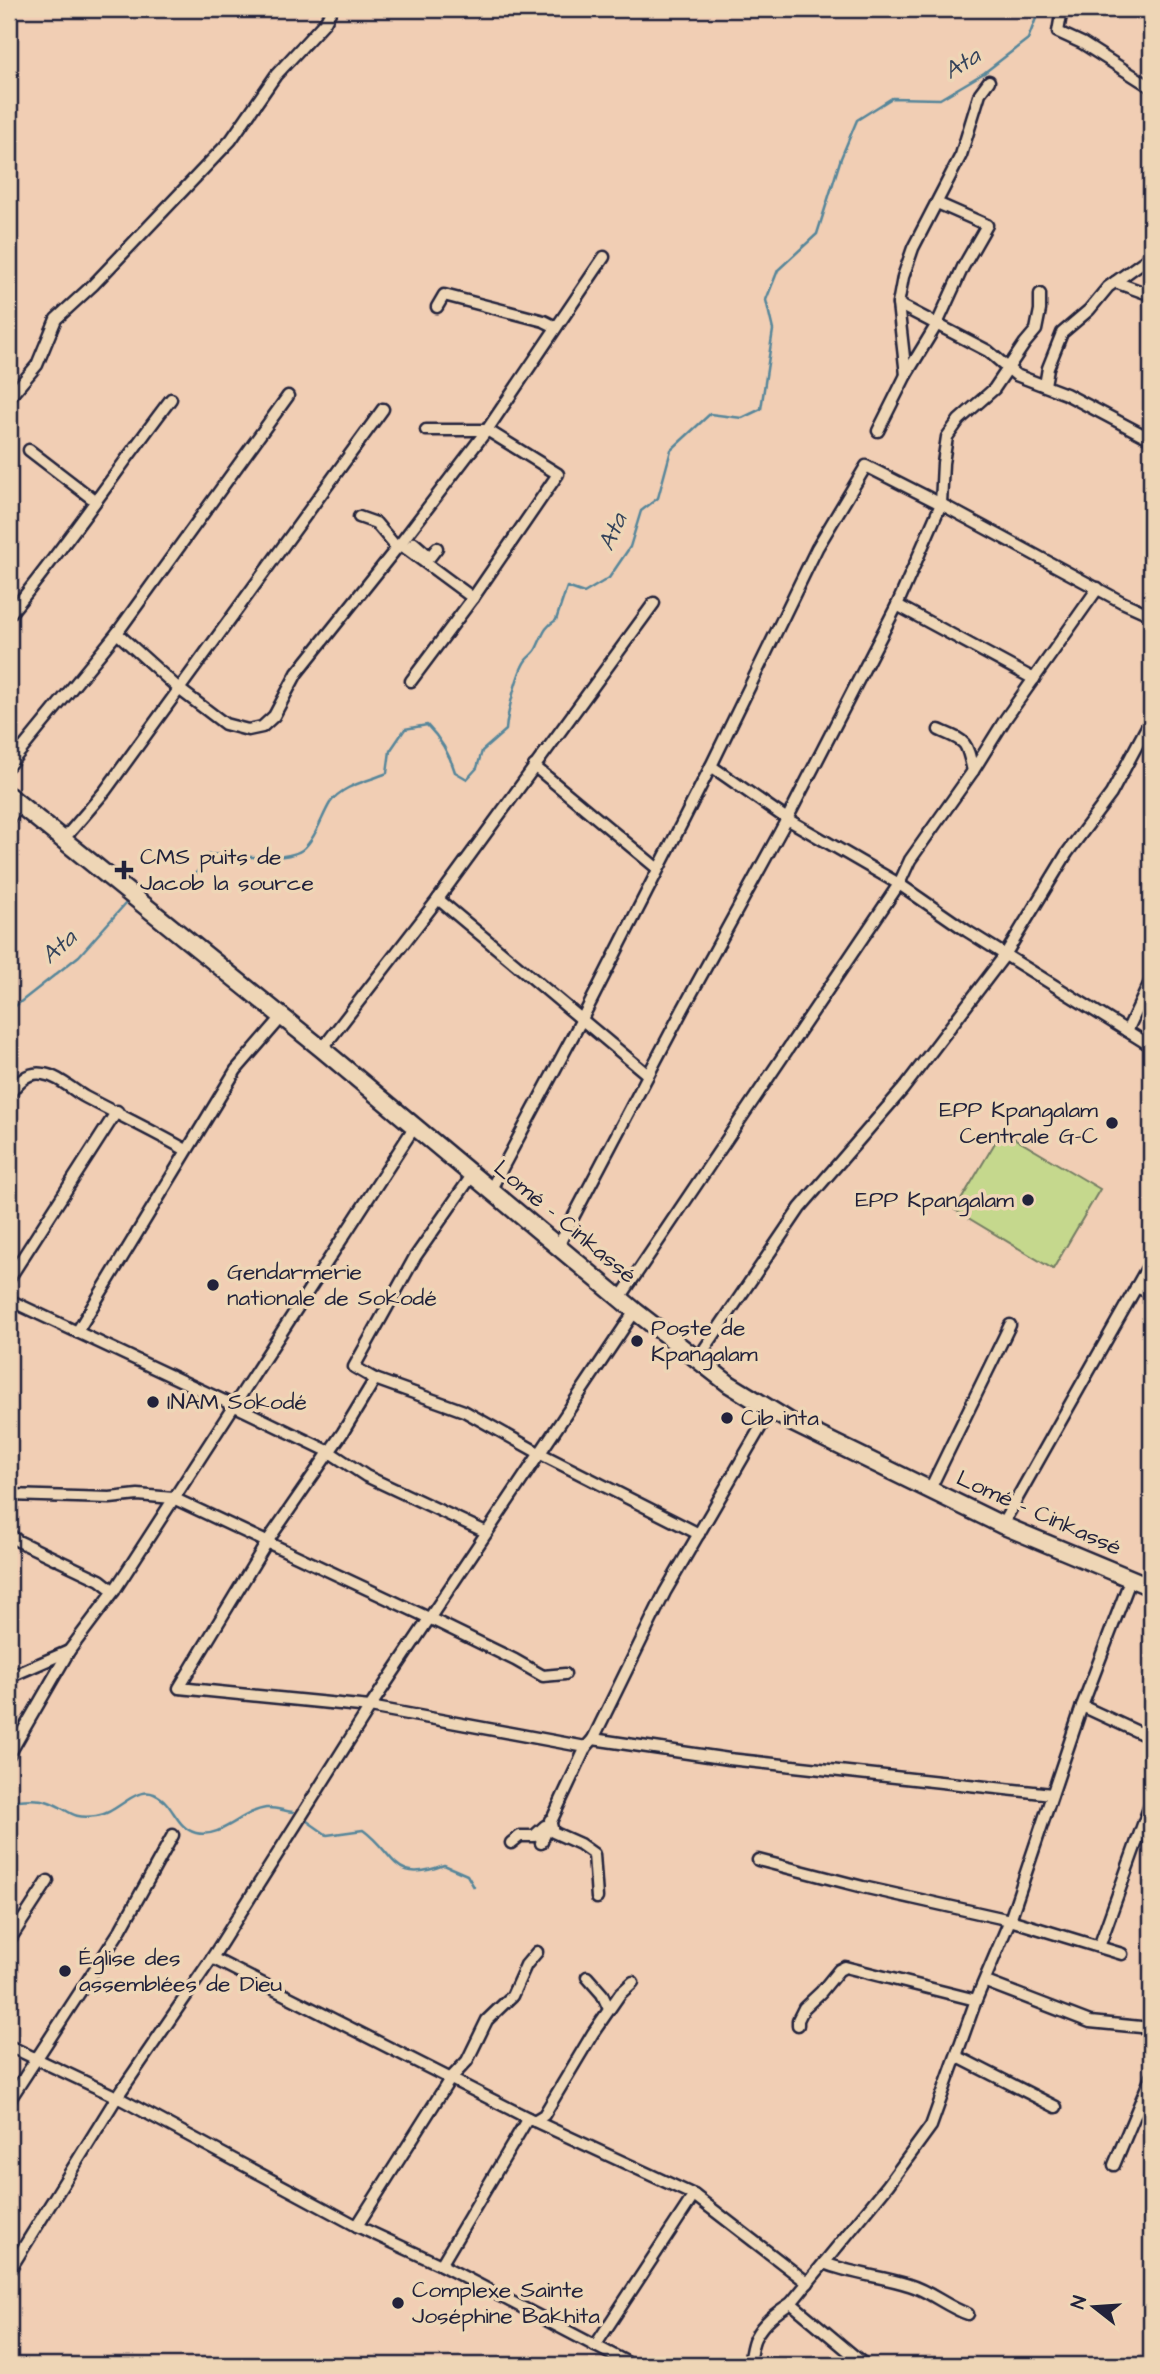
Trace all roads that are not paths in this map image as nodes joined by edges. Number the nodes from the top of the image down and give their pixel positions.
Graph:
1 (332, 9) edge
2 (1062, 9) edge
3 (989, 81) dead end
4 (1151, 87) edge
5 (937, 203) junction
6 (1151, 256) edge
7 (604, 257) dead end
8 (1115, 282) junction
9 (1040, 294) dead end
10 (1151, 295) edge
11 (898, 304) junction
12 (437, 307) dead end
13 (937, 324) junction
14 (556, 327) junction
15 (1009, 368) junction
16 (906, 375) junction
17 (1045, 385) junction
18 (288, 397) dead end
19 (9, 398) edge
20 (170, 399) dead end
21 (383, 409) dead end
22 (426, 430) dead end
23 (487, 430) junction
24 (878, 431) dead end
25 (1151, 439) edge
26 (29, 450) dead end
27 (94, 500) junction
28 (941, 504) junction
29 (359, 517) dead end
30 (402, 547) junction
31 (437, 548) dead end
32 (1098, 588) junction
33 (473, 598) junction
34 (654, 603) dead end
35 (897, 605) junction
36 (9, 615) edge
37 (1151, 615) edge
38 (117, 633) junction
39 (1034, 679) junction
40 (411, 681) dead end
41 (179, 689) junction
42 (1151, 719) edge
43 (939, 730) dead end
44 (9, 765) edge
45 (534, 766) junction
46 (712, 766) junction
47 (973, 771) junction
48 (14, 801) edge
49 (9, 818) edge
50 (787, 819) junction
51 (63, 840) junction
52 (658, 869) junction
53 (899, 884) junction
54 (438, 899) junction
55 (1005, 955) junction
56 (1151, 980) edge
57 (282, 1017) junction
58 (582, 1019) junction
59 (1126, 1031) junction
60 (1151, 1046) edge
61 (322, 1049) junction
62 (648, 1075) junction
63 (9, 1095) edge
64 (117, 1111) junction
65 (415, 1126) junction
66 (186, 1150) junction
67 (473, 1174) junction
68 (491, 1189) junction
69 (558, 1246) junction
70 (1151, 1261) edge
71 (9, 1279) edge
72 (1136, 1287) junction
73 (1151, 1293) edge
74 (620, 1298) junction
75 (9, 1300) edge
76 (635, 1311) junction
77 (1010, 1325) dead end
78 (76, 1332) junction
79 (697, 1360) junction
80 (375, 1379) junction
81 (235, 1406) junction
82 (771, 1411) junction
83 (328, 1451) junction
84 (539, 1452) junction
85 (930, 1489) junction
86 (9, 1495) edge
87 (173, 1498) junction
88 (1002, 1525) junction
89 (486, 1532) junction
90 (9, 1534) edge
91 (699, 1534) junction
92 (267, 1542) junction
93 (1131, 1578) junction
94 (1151, 1587) edge
95 (114, 1591) junction
96 (429, 1618) junction
97 (69, 1651) junction
98 (565, 1674) dead end
99 (9, 1677) edge
100 (1082, 1706) junction
101 (370, 1707) junction
102 (1151, 1738) edge
103 (589, 1743) junction
104 (9, 1755) edge
105 (1052, 1794) junction
106 (1151, 1802) edge
107 (550, 1820) junction
108 (173, 1835) dead end
109 (511, 1843) dead end
110 (541, 1843) dead end
111 (758, 1860) dead end
112 (48, 1881) dead end
113 (597, 1898) dead end
114 (1010, 1920) junction
115 (9, 1941) edge
116 (1099, 1947) junction
117 (537, 1952) dead end
118 (1122, 1954) dead end
119 (212, 1958) junction
120 (587, 1977) dead end
121 (633, 1982) dead end
122 (986, 1982) junction
123 (976, 2000) junction
124 (609, 2009) junction
125 (798, 2025) dead end
126 (1151, 2028) edge
127 (9, 2046) edge
128 (958, 2057) junction
129 (36, 2060) junction
130 (1151, 2077) edge
131 (450, 2079) junction
132 (117, 2097) junction
133 (9, 2101) edge
134 (1056, 2107) dead end
135 (531, 2119) junction
136 (1114, 2165) dead end
137 (694, 2195) junction
138 (357, 2225) junction
139 (824, 2263) junction
140 (441, 2265) junction
141 (9, 2271) edge
142 (808, 2283) junction
143 (791, 2303) junction
144 (968, 2314) dead end
145 (595, 2346) junction
146 (632, 2365) edge
147 (748, 2365) edge
148 (866, 2365) edge

1 - 19 street
2 - 4 street
3 - 5 street
5 - 11 street
5 - 13 street
6 - 8 street
7 - 14 street
8 - 10 street
8 - 17 street
9 - 15 street
11 - 13 street
11 - 16 street
12 - 14 street
13 - 15 street
13 - 16 street
14 - 23 street
15 - 17 street
15 - 28 street
16 - 24 street
17 - 25 street
18 - 38 street
20 - 27 street
21 - 41 street
22 - 23 street
23 - 30 street
23 - 33 street
26 - 27 street
27 - 36 street
28 - 32 street
28 - 35 street
28 - 46 street
29 - 30 street
30 - 31 street
30 - 33 street
30 - 41 street
32 - 37 street
32 - 39 street
33 - 40 street
34 - 45 street
35 - 39 street
35 - 50 street
38 - 41 street
38 - 44 street
39 - 47 street
41 - 51 street
42 - 55 street
43 - 47 street
45 - 52 street
45 - 54 street
46 - 50 street
46 - 52 street
47 - 53 street
48 - 49 street
48 - 51 highway, Lomé - Cinkassé
50 - 53 street
50 - 62 street
51 - 57 highway, Lomé - Cinkassé
52 - 58 street
53 - 55 street
53 - 74 street
54 - 58 street
54 - 61 street
55 - 59 street
55 - 79 street
56 - 59 street
57 - 61 highway, Lomé - Cinkassé
57 - 66 street
58 - 62 street
58 - 68 street
59 - 60 street
61 - 65 highway, Lomé - Cinkassé
62 - 69 street
63 - 64 street
64 - 66 street
64 - 71 street
65 - 67 highway, Lomé - Cinkassé
65 - 81 street
66 - 78 street
67 - 68 highway, Lomé - Cinkassé
67 - 80 street
68 - 69 highway, Lomé - Cinkassé
69 - 74 highway, Lomé - Cinkassé
70 - 72 street
72 - 73 street
72 - 88 street
74 - 76 highway, Lomé - Cinkassé
75 - 78 street
76 - 79 highway, Lomé - Cinkassé
76 - 84 street
77 - 85 street
78 - 81 street
79 - 82 highway, Lomé - Cinkassé
80 - 83 street
80 - 84 street
81 - 83 street
81 - 87 street
82 - 85 highway, Lomé - Cinkassé
82 - 91 street
83 - 89 street
83 - 92 street
84 - 89 street
84 - 91 street
85 - 88 highway, Lomé - Cinkassé
86 - 87 street
87 - 92 street
87 - 95 street
88 - 93 highway, Lomé - Cinkassé
89 - 96 street
90 - 95 street
91 - 103 street
92 - 96 street
92 - 101 street
93 - 94 highway, Lomé - Cinkassé
93 - 100 street
95 - 97 street
96 - 98 street
96 - 101 street
97 - 99 street
97 - 104 street
100 - 102 street
100 - 105 street
101 - 103 street
101 - 119 street
103 - 105 street
103 - 107 street
105 - 114 street
106 - 116 street
107 - 109 street
107 - 110 street
107 - 113 street
108 - 129 street
111 - 114 street
112 - 115 street
114 - 116 street
114 - 122 street
116 - 118 street
117 - 131 street
119 - 131 street
119 - 132 street
120 - 124 street
121 - 124 street
122 - 123 street
122 - 126 street
123 - 125 street
123 - 128 street
124 - 135 street
127 - 129 street
128 - 134 street
128 - 139 street
129 - 132 street
129 - 133 street
130 - 136 street
131 - 135 street
131 - 138 street
132 - 138 street
132 - 141 street
135 - 137 street
135 - 140 street
137 - 142 street
137 - 145 street
138 - 140 street
139 - 142 street
139 - 144 street
140 - 145 street
142 - 143 street
143 - 147 street
143 - 148 street
145 - 146 street

